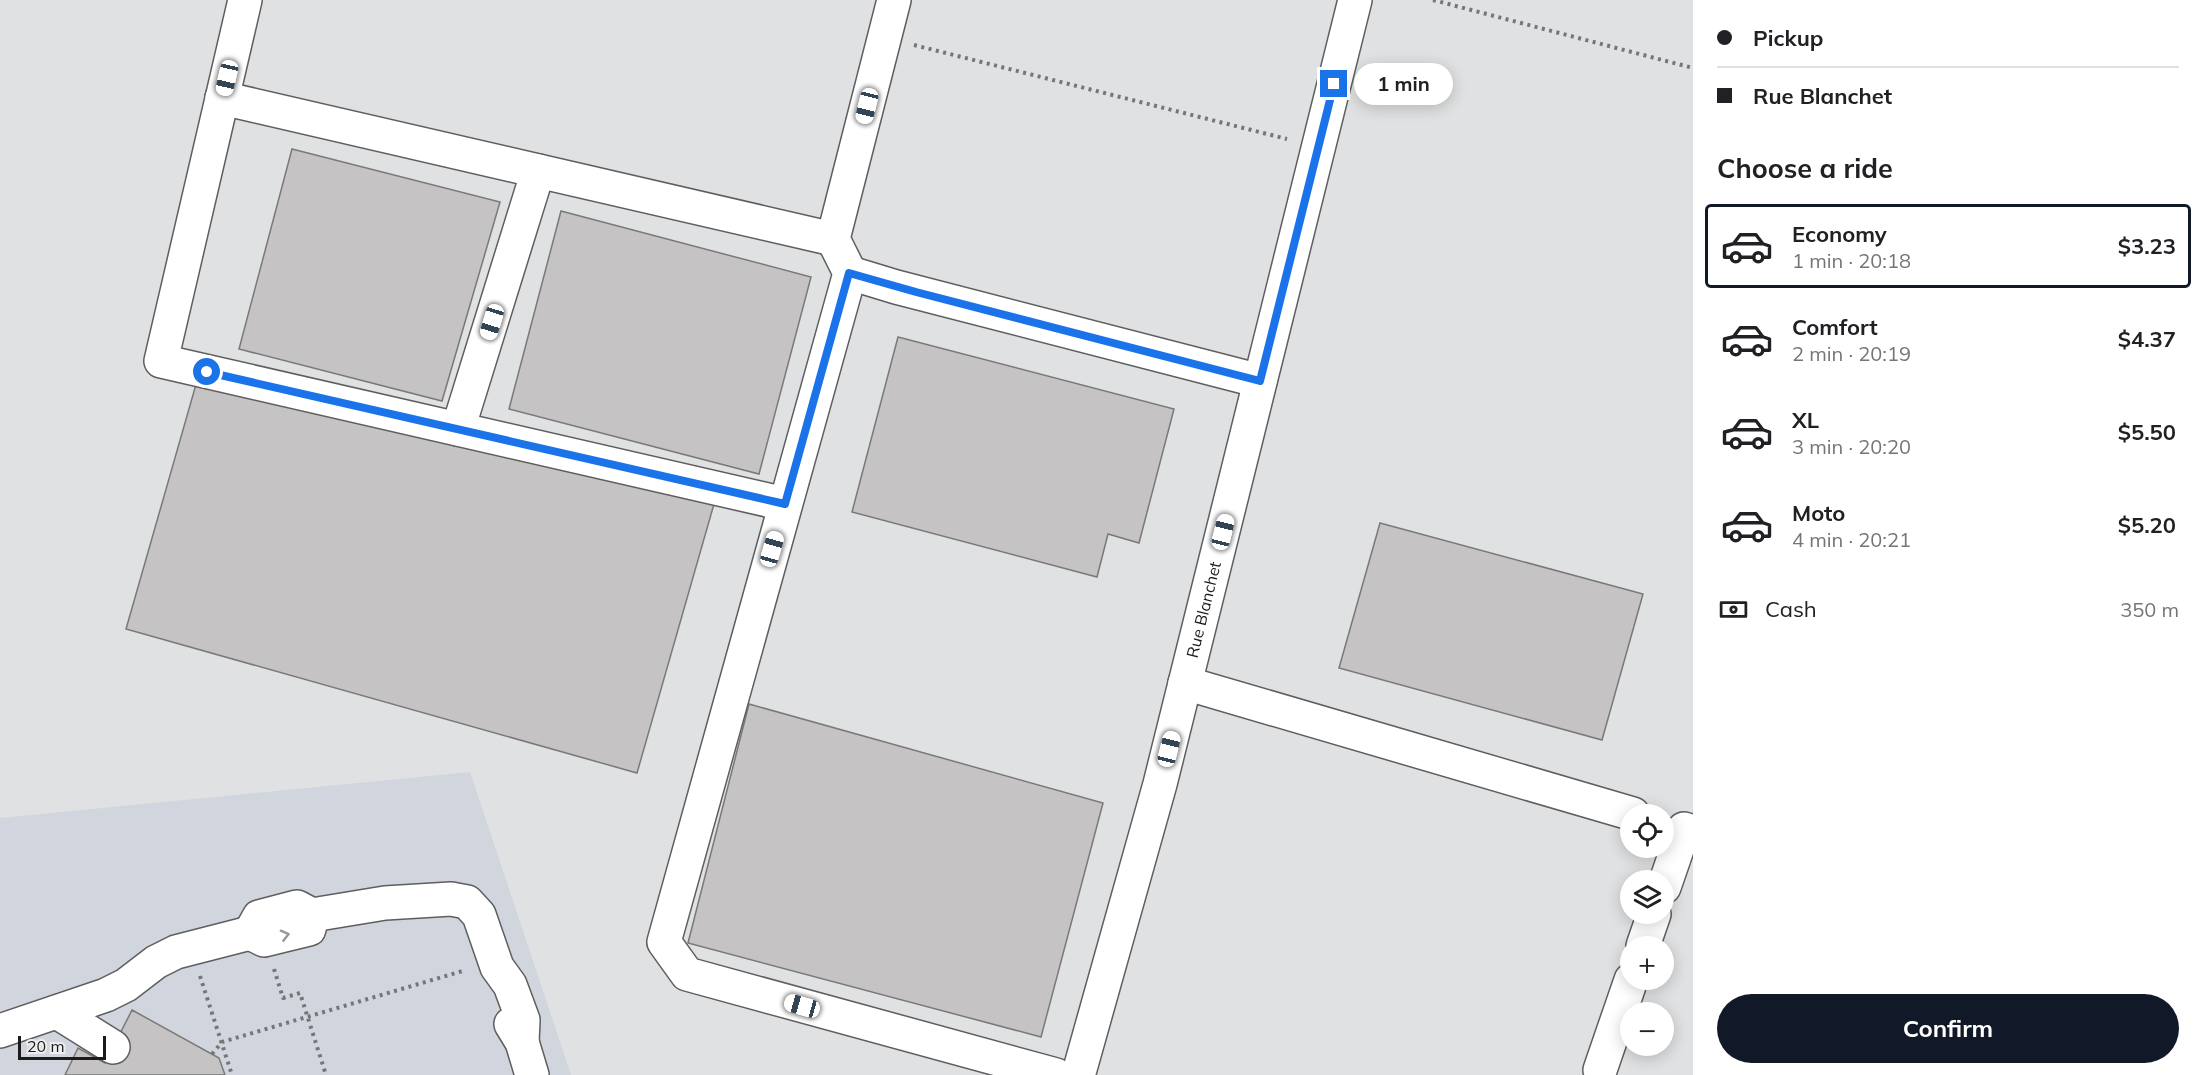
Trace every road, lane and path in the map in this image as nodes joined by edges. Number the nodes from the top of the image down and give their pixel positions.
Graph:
1 (245, 0) edge
2 (894, 0) edge
3 (1355, 0) edge
4 (1433, 0) edge
5 (904, 43) dead end
6 (1693, 68) edge
7 (222, 98) junction
8 (1318, 147) junction
9 (538, 171) junction
10 (833, 239) junction
11 (849, 273) junction
12 (1260, 381) junction
13 (458, 429) junction
14 (785, 504) junction
15 (1185, 683) junction
16 (1620, 810) edge
17 (1680, 828) edge
18 (1669, 870) edge
19 (257, 936) junction
20 (191, 949) junction
21 (483, 968) junction
22 (1628, 990) edge
23 (57, 1012) junction
24 (308, 1017) junction
25 (0, 1031) edge
26 (222, 1042) junction
27 (113, 1047) dead end
28 (212, 1054) dead end
29 (1606, 1073) edge
30 (232, 1075) edge
31 (326, 1075) edge
32 (532, 1075) edge
33 (1056, 1075) edge
34 (1076, 1075) edge

1 - 7 street
2 - 10 street
3 - 8 street, Rue Blanchet
4 - 6 path
5 - 8 path
7 - 9 street
7 - 13 street
8 - 12 street, Rue Blanchet
9 - 10 street
9 - 13 street
10 - 11 street
11 - 12 street
11 - 14 street
12 - 15 street, Rue Blanchet
13 - 14 street
14 - 33 street
15 - 16 street
15 - 34 street, Rue Blanchet
17 - 18 street
19 - 20 street
19 - 21 street
19 - 24 path
20 - 23 street
20 - 26 path
21 - 24 path
21 - 32 street
22 - 29 street
23 - 25 street
23 - 27 street
24 - 26 path
24 - 31 path
26 - 28 path
26 - 30 path

